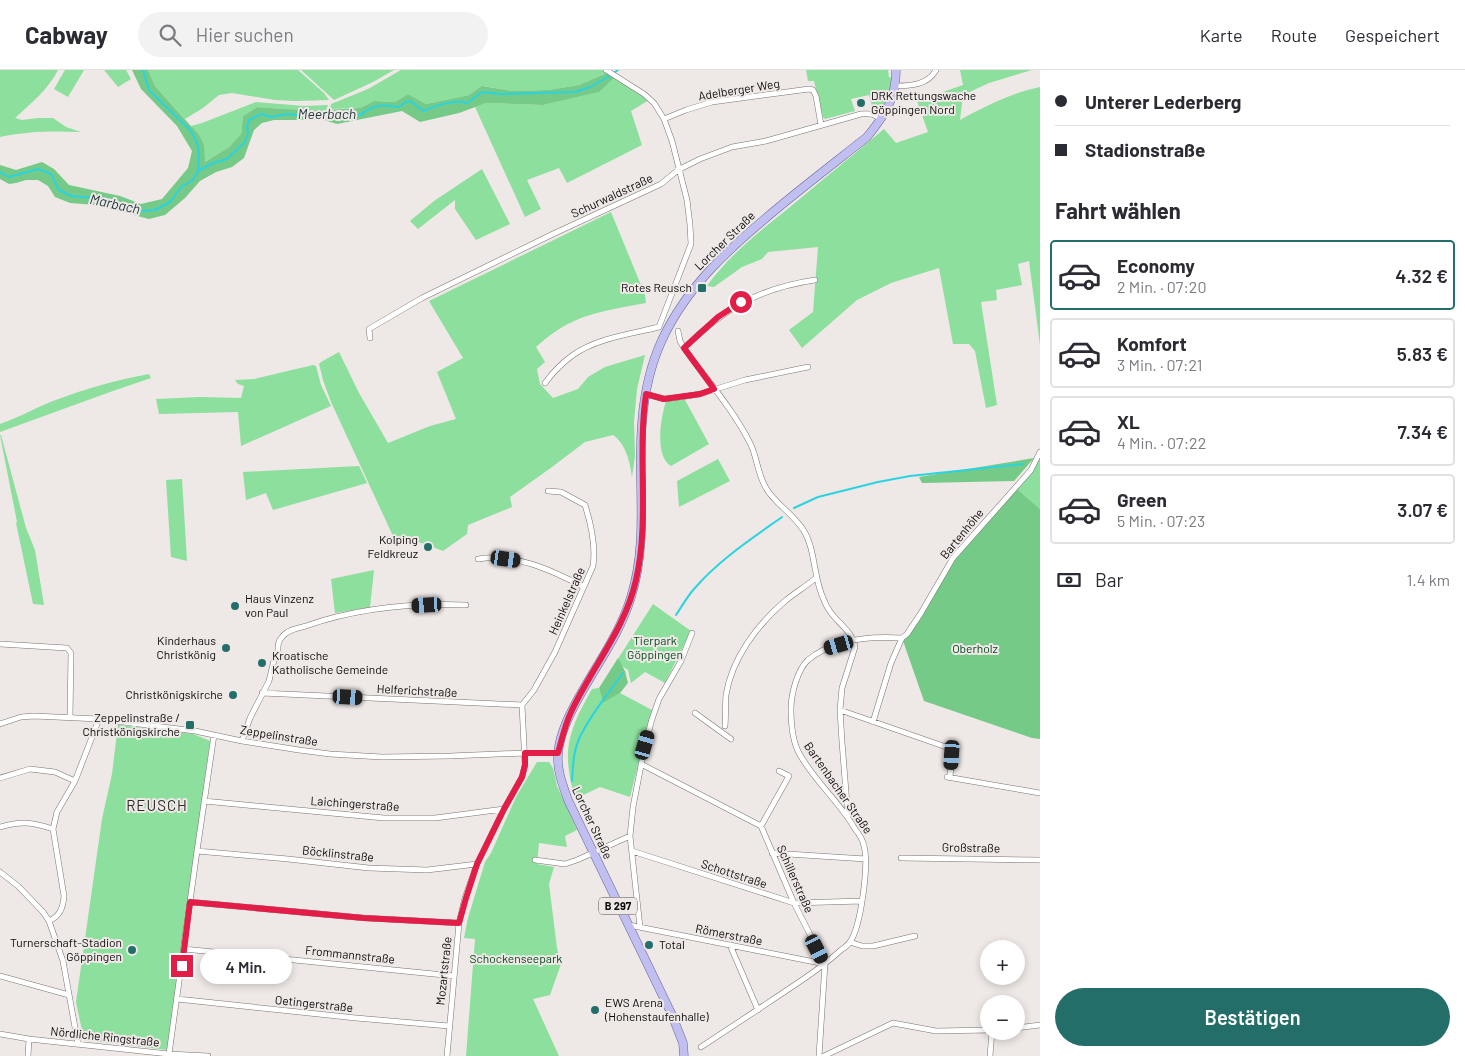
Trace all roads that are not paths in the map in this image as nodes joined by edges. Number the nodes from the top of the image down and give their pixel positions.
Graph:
1 (606, 70) edge
2 (896, 70) edge
3 (936, 70) edge
4 (896, 86) junction
5 (664, 118) junction
6 (881, 120) junction
7 (821, 125) junction
8 (678, 170) junction
9 (815, 280) dead end
10 (678, 331) dead end
11 (370, 338) dead end
12 (684, 348) junction
13 (808, 367) dead end
14 (544, 383) dead end
15 (714, 389) junction
16 (646, 394) junction
17 (1040, 452) edge
18 (548, 491) dead end
19 (478, 559) dead end
20 (816, 578) junction
21 (584, 587) junction
22 (466, 605) dead end
23 (692, 633) dead end
24 (904, 636) junction
25 (854, 640) junction
26 (0, 644) edge
27 (262, 693) junction
28 (522, 705) junction
29 (840, 710) junction
30 (695, 713) dead end
31 (70, 717) junction
32 (99, 719) junction
33 (873, 722) junction
34 (0, 724) edge
35 (725, 726) dead end
36 (214, 735) junction
37 (731, 739) dead end
38 (242, 741) junction
39 (525, 753) junction
40 (558, 753) junction
41 (642, 764) junction
42 (779, 771) dead end
43 (0, 778) edge
44 (75, 781) junction
45 (1040, 793) edge
46 (204, 801) junction
47 (504, 809) junction
48 (848, 817) junction
49 (762, 826) junction
50 (0, 827) edge
51 (53, 829) junction
52 (630, 836) junction
53 (197, 851) junction
54 (632, 851) junction
55 (594, 853) junction
56 (772, 853) junction
57 (901, 858) dead end
58 (866, 859) junction
59 (535, 860) dead end
60 (1040, 860) edge
61 (477, 864) junction
62 (0, 872) edge
63 (862, 900) junction
64 (190, 902) junction
65 (794, 904) junction
66 (49, 921) junction
67 (459, 923) junction
68 (628, 925) junction
69 (640, 927) junction
70 (915, 936) dead end
71 (850, 942) junction
72 (730, 945) junction
73 (184, 949) junction
74 (825, 964) junction
75 (0, 976) edge
76 (454, 976) junction
77 (69, 995) junction
78 (177, 999) junction
79 (758, 1010) junction
80 (1040, 1025) edge
81 (449, 1026) junction
82 (1025, 1027) edge
83 (980, 1031) edge
84 (0, 1034) edge
85 (29, 1039) junction
86 (990, 1040) edge
87 (78, 1044) junction
88 (701, 1047) dead end
89 (150, 1054) edge
90 (169, 1054) junction
91 (28, 1056) edge
92 (208, 1056) edge
93 (447, 1056) edge
94 (684, 1056) edge
95 (819, 1056) edge
96 (824, 1056) edge
97 (990, 1056) edge

1 - 5 street
2 - 4 main road, Lorcher Straße / B 297
3 - 4 street
4 - 6 main road, Lorcher Straße / B 297
5 - 7 street, Adelberger Weg
5 - 8 street
6 - 7 street, Schurwaldstraße
6 - 16 main road, Lorcher Straße / B 297
7 - 8 street, Schurwaldstraße
8 - 11 street, Schurwaldstraße
8 - 14 street
9 - 12 street
10 - 12 street
12 - 15 street
13 - 15 street
15 - 16 street
15 - 20 street
16 - 40 main road, Lorcher Straße / B 297
17 - 24 street, Bartenhöhe
18 - 21 street, Heinkelstraße
19 - 21 street
20 - 25 street
20 - 35 street
21 - 28 street, Heinkelstraße
22 - 27 street
23 - 41 street
24 - 25 street, Bartenbacher Straße
24 - 33 street, Bartenhöhe
25 - 29 street
25 - 48 street, Bartenbacher Straße
26 - 31 street
27 - 28 street, Helferichstraße
27 - 38 street
28 - 39 street
29 - 33 street
29 - 48 street
30 - 37 street
31 - 32 street, Zeppelinstraße
31 - 34 street, Zeppelinstraße
32 - 36 street, Zeppelinstraße
32 - 44 street
33 - 45 street
36 - 38 street, Zeppelinstraße
36 - 46 street
38 - 39 street, Zeppelinstraße
39 - 40 street, Zeppelinstraße
39 - 47 street, Mozartstraße
40 - 55 main road, Lorcher Straße / B 297
41 - 49 street
41 - 52 street
42 - 49 street
43 - 44 street
44 - 51 street
46 - 47 street, Laichingerstraße
46 - 53 street
47 - 61 street, Mozartstraße
48 - 58 street, Bartenbacher Straße
49 - 56 street, Schillerstraße
50 - 51 street
51 - 66 street
52 - 54 street
52 - 55 street
53 - 61 street, Böcklinstraße
53 - 64 street
54 - 65 street, Schottstraße
54 - 69 street
55 - 59 street
55 - 68 main road, Lorcher Straße / B 297
56 - 58 street
56 - 65 street, Schillerstraße
57 - 60 street, Großstraße
58 - 63 street, Bartenbacher Straße
61 - 67 street, Mozartstraße
62 - 66 street
63 - 65 street, Schottstraße
63 - 71 street, Bartenbacher Straße
64 - 67 street
64 - 73 street
65 - 74 street, Schillerstraße
66 - 77 street
67 - 76 street, Mozartstraße
68 - 69 street, Römerstraße
68 - 94 main road, Lorcher Straße / B 297
69 - 72 street, Römerstraße
70 - 71 street
71 - 74 street
72 - 74 street, Römerstraße
72 - 79 street
73 - 76 street, Frommannstraße
73 - 78 street
74 - 79 street
74 - 95 street
75 - 77 street
76 - 81 street, Mozartstraße
77 - 87 street
78 - 81 street, Oetingerstraße
78 - 90 street
79 - 88 street
80 - 82 street
81 - 93 street, Mozartstraße
83 - 96 street
84 - 85 street, Nördliche Ringstraße
85 - 87 street, Nördliche Ringstraße
85 - 91 street
86 - 97 street
87 - 89 street, Nördliche Ringstraße
89 - 90 street, Nördliche Ringstraße
90 - 92 street, Nördliche Ringstraße

